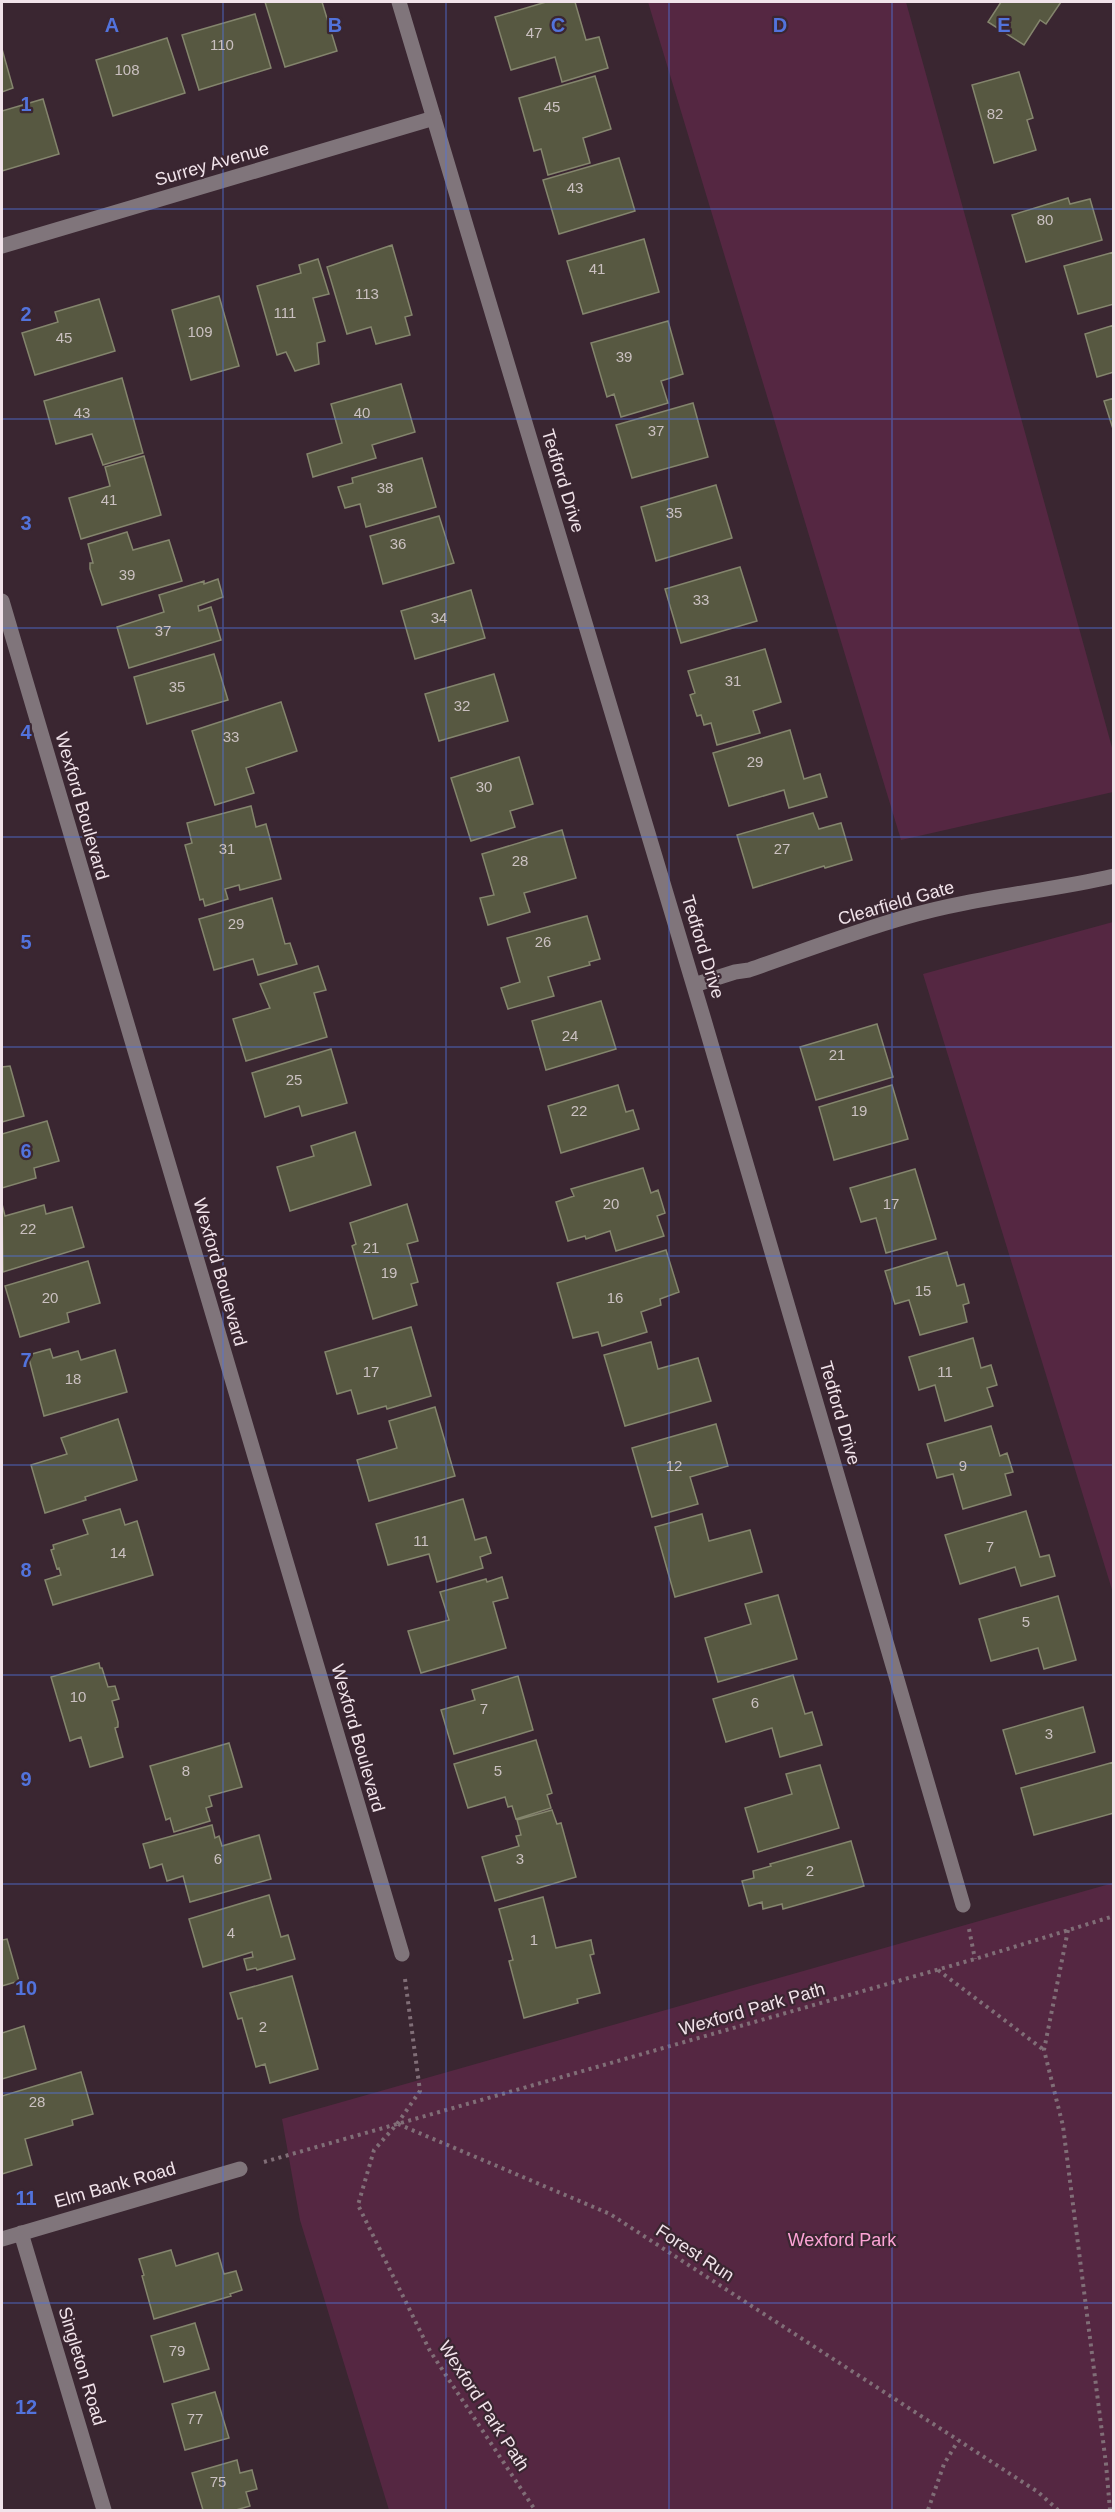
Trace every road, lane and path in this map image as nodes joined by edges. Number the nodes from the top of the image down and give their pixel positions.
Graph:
1 (399, 2) edge
2 (434, 118) junction
3 (2, 246) edge
4 (2, 601) edge
5 (1113, 876) edge
6 (694, 985) junction
7 (963, 1905) dead end
8 (1113, 1916) edge
9 (1068, 1930) junction
10 (402, 1954) joint
11 (938, 1970) junction
12 (1044, 2049) junction
13 (398, 2124) junction
14 (240, 2169) joint
15 (21, 2233) junction
16 (2, 2239) edge
17 (958, 2441) junction
18 (104, 2511) edge
19 (534, 2511) edge
20 (928, 2511) edge
21 (1058, 2511) edge
22 (1110, 2511) edge

1 - 2 street, Tedford Drive
2 - 3 street, Surrey Avenue
2 - 6 street, Tedford Drive
4 - 10 street, Wexford Boulevard
5 - 6 street, Clearfield Gate
6 - 7 street, Tedford Drive
8 - 9 path, Wexford Park Path
9 - 11 path, Wexford Park Path
9 - 12 path
10 - 13 path, Wexford Park Path
11 - 12 path
11 - 13 path, Wexford Park Path
12 - 22 path
13 - 14 path, Wexford Park Path
13 - 17 path, Forest Run
13 - 19 path, Wexford Park Path
14 - 15 street, Elm Bank Road
15 - 16 street, Elm Bank Road
15 - 18 street, Singleton Road
17 - 20 path
17 - 21 path, Forest Run

